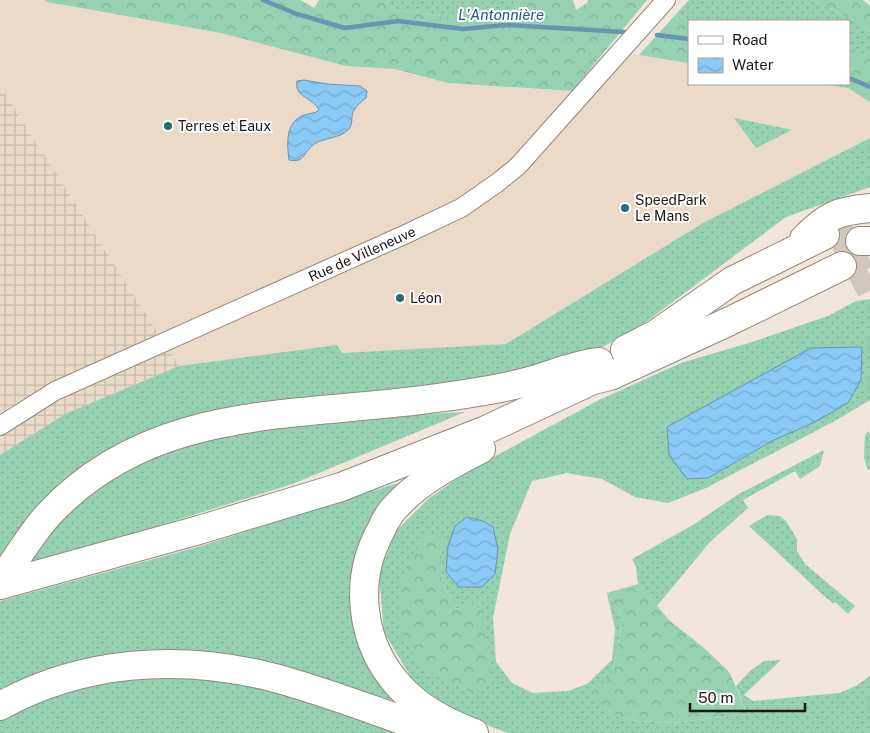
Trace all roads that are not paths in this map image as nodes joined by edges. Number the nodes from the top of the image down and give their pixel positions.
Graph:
1 (666, 0) edge
2 (865, 231) edge
3 (795, 250) junction
4 (604, 369) junction
5 (0, 426) edge
6 (0, 584) edge
7 (0, 706) edge
8 (440, 733) edge
9 (474, 733) edge

1 - 5 street, Rue de Villeneuve
2 - 3 highway
3 - 4 highway
3 - 4 highway
4 - 6 highway
4 - 6 highway
4 - 9 highway
7 - 8 highway

